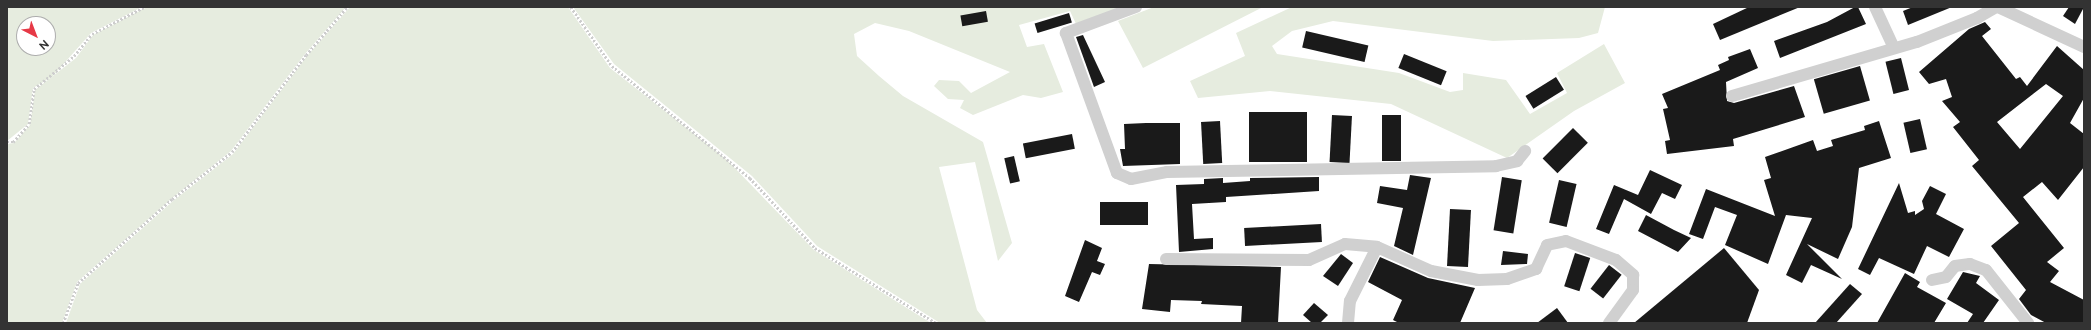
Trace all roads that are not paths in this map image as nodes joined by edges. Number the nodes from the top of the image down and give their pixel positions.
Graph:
1 (1136, 7) edge
2 (1875, 7) edge
3 (1997, 7) edge
4 (1893, 46) junction
5 (2084, 47) edge
6 (1732, 96) dead end
7 (1525, 151) dead end
8 (1377, 247) junction
9 (1166, 259) dead end
10 (1932, 280) dead end
11 (1348, 323) edge
12 (1609, 323) edge
13 (2028, 323) edge

1 - 7 street
2 - 4 street
3 - 4 street
3 - 5 street
4 - 6 street
8 - 9 street
8 - 11 street
8 - 12 street
10 - 13 street

